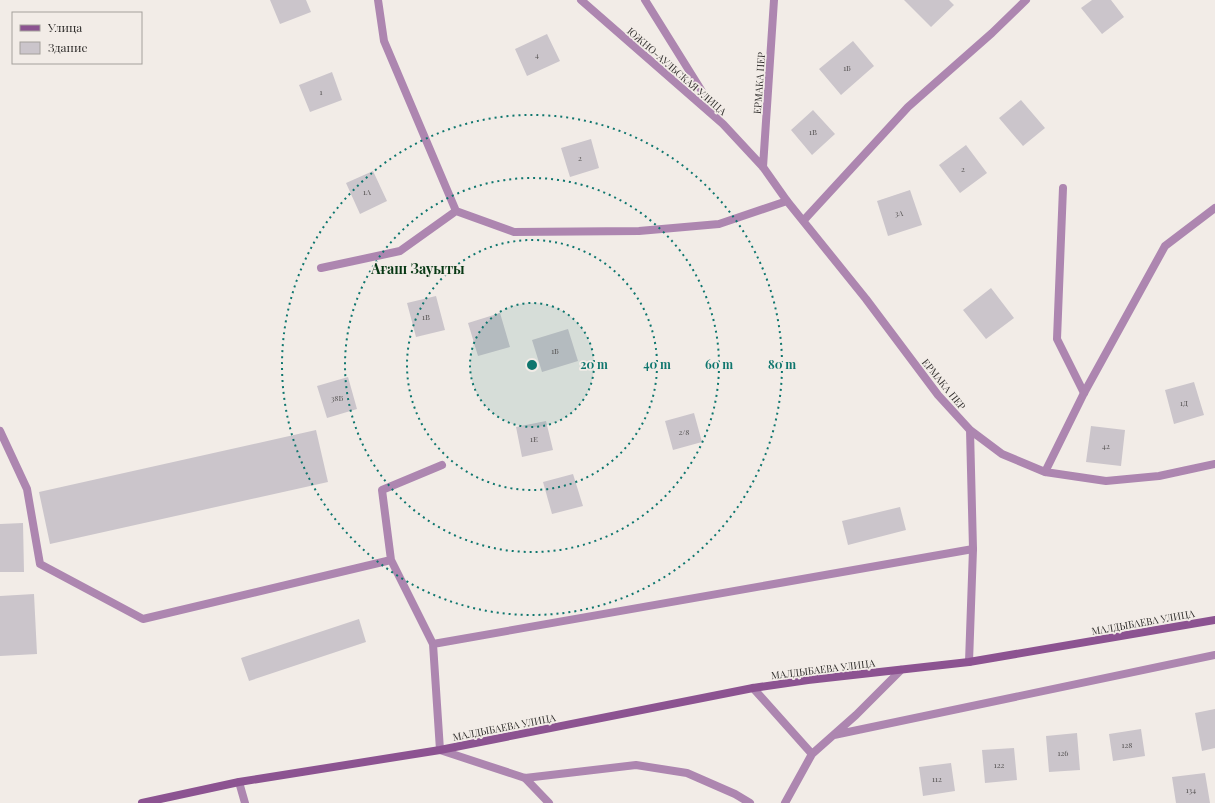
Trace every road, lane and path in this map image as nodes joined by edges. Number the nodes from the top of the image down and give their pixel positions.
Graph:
1 (378, 0) edge
2 (581, 0) edge
3 (645, 0) edge
4 (774, 0) edge
5 (1026, 0) edge
6 (723, 124) junction
7 (763, 167) junction
8 (1062, 188) dead end
9 (787, 201) junction
10 (1215, 208) edge
11 (456, 211) junction
12 (804, 220) junction
13 (321, 268) dead end
14 (1084, 393) junction
15 (970, 430) junction
16 (0, 431) edge
17 (1215, 464) edge
18 (442, 465) dead end
19 (1045, 472) junction
20 (973, 549) junction
21 (391, 560) junction
22 (1214, 622) edge
23 (433, 644) junction
24 (1215, 655) edge
25 (969, 662) junction
26 (901, 670) junction
27 (753, 688) junction
28 (834, 735) junction
29 (440, 750) junction
30 (812, 754) junction
31 (525, 778) junction
32 (239, 782) junction
33 (142, 803) edge
34 (245, 803) edge
35 (549, 803) edge
36 (750, 803) edge
37 (785, 803) edge

1 - 11 street
2 - 6 street, ЮЖНО-АУЛЬСКАЯ УЛИЦА
3 - 6 street, ЮЖНО-АУЛЬСКАЯ УЛИЦА
4 - 7 street, ЕРМАКА ПЕР
5 - 12 street
6 - 7 street, ЕРМАКА ПЕР
7 - 9 street, ЕРМАКА ПЕР
8 - 14 street
9 - 11 street
9 - 12 street, ЕРМАКА ПЕР
10 - 14 street
11 - 13 street
12 - 15 street, ЕРМАКА ПЕР
14 - 19 street
15 - 19 street, ЕРМАКА ПЕР
15 - 20 street
16 - 21 street
17 - 19 street, ЕРМАКА ПЕР
18 - 21 street
20 - 23 street
20 - 25 street
21 - 23 street
22 - 25 main road, МАЛДЫБАЕВА УЛИЦА
23 - 29 street
24 - 28 street
25 - 26 main road, МАЛДЫБАЕВА УЛИЦА
26 - 27 main road, МАЛДЫБАЕВА УЛИЦА
26 - 28 street
27 - 29 main road, МАЛДЫБАЕВА УЛИЦА
27 - 30 street
28 - 30 street
29 - 31 street, МАЛДЫБАЕВА УЛИЦА
29 - 32 main road, МАЛДЫБАЕВА УЛИЦА
30 - 37 street
31 - 35 street, МАЛДЫБАЕВА УЛИЦА
31 - 36 street, МАЛДЫБАЕВА УЛИЦА
32 - 33 main road, МАЛДЫБАЕВА УЛИЦА
32 - 34 street

